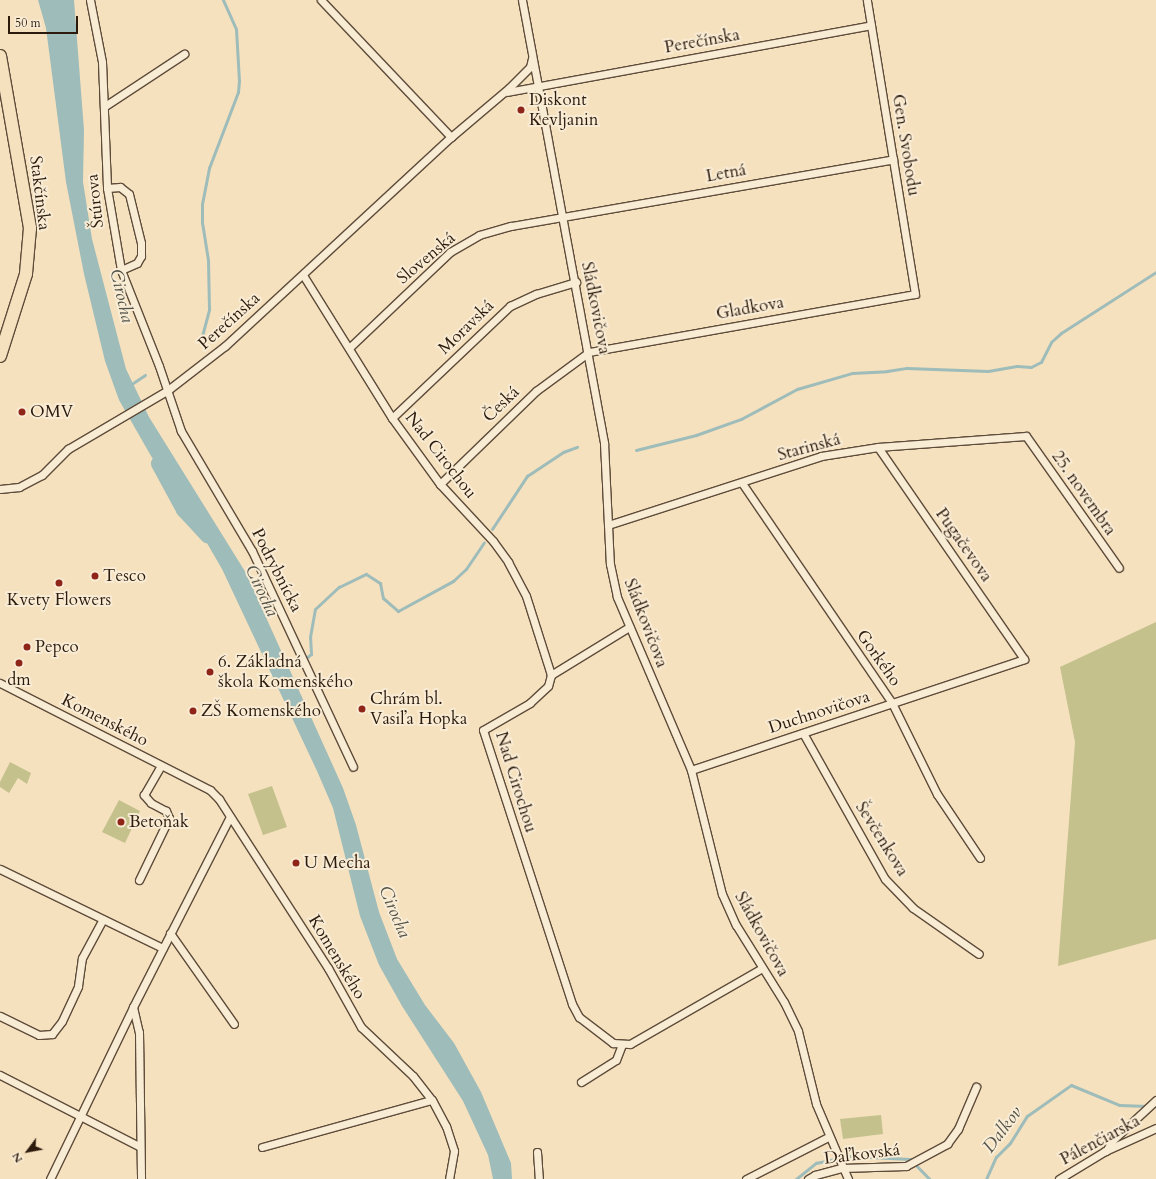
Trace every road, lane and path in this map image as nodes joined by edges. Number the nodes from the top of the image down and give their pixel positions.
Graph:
1 (90, 0) edge
2 (321, 0) edge
3 (522, 0) edge
4 (867, 0) edge
5 (871, 25) junction
6 (184, 54) dead end
7 (532, 54) junction
8 (0, 56) edge
9 (521, 76) junction
10 (508, 82) junction
11 (538, 86) junction
12 (529, 87) junction
13 (541, 97) junction
14 (494, 98) junction
15 (105, 106) junction
16 (451, 137) junction
17 (893, 159) junction
18 (107, 188) junction
19 (563, 217) junction
20 (121, 270) junction
21 (303, 275) junction
22 (576, 282) junction
23 (915, 294) joint
24 (349, 348) junction
25 (589, 352) junction
26 (0, 356) edge
27 (168, 390) junction
28 (392, 418) junction
29 (1026, 436) joint
30 (878, 448) junction
31 (742, 483) junction
32 (440, 484) junction
33 (0, 489) edge
34 (608, 525) junction
35 (1118, 568) dead end
36 (629, 627) junction
37 (1024, 659) joint
38 (551, 675) junction
39 (0, 683) edge
40 (892, 703) junction
41 (803, 733) junction
42 (160, 765) junction
43 (354, 767) dead end
44 (691, 770) junction
45 (230, 817) junction
46 (225, 827) junction
47 (238, 828) junction
48 (980, 858) dead end
49 (0, 868) edge
50 (139, 880) dead end
51 (103, 919) junction
52 (170, 933) junction
53 (163, 948) junction
54 (979, 954) dead end
55 (762, 968) junction
56 (133, 1007) junction
57 (0, 1016) edge
58 (234, 1024) dead end
59 (622, 1044) junction
60 (0, 1074) edge
61 (581, 1082) dead end
62 (976, 1086) dead end
63 (432, 1100) junction
64 (1155, 1100) edge
65 (82, 1116) junction
66 (1156, 1128) edge
67 (828, 1137) junction
68 (139, 1146) junction
69 (262, 1147) dead end
70 (1106, 1151) junction
71 (537, 1152) dead end
72 (841, 1166) junction
73 (50, 1179) edge
74 (141, 1179) edge
75 (449, 1179) edge
76 (539, 1179) edge
77 (746, 1179) edge
78 (808, 1179) edge
79 (848, 1179) edge
80 (1059, 1179) edge

1 - 15 street, Štúrova
2 - 16 street
3 - 7 street, Sládkovičova
4 - 5 street, Gen. Svobodu
5 - 11 street, Perečínska
5 - 17 street, Gen. Svobodu
6 - 15 street
7 - 9 street, Perečínska
7 - 10 street, Perečínska
7 - 11 street, Sládkovičova
8 - 26 main road, Stakčínska
9 - 10 street, Perečínska
9 - 11 street
9 - 14 street, Perečínska
10 - 14 street, Perečínska
11 - 12 street, Perečínska
11 - 13 street, Sládkovičova
12 - 13 street
12 - 14 street, Perečínska
13 - 19 street, Sládkovičova
14 - 16 street, Perečínska
15 - 18 street, Štúrova
16 - 21 street, Perečínska
17 - 19 street, Letná
17 - 23 street, Gen. Svobodu
18 - 20 street, Štúrova
18 - 20 street
19 - 22 street, Sládkovičova
19 - 24 street, Slovenská
20 - 27 street, Štúrova
21 - 24 street, Nad Cirochou
21 - 27 street, Perečínska
22 - 25 street, Sládkovičova
22 - 28 street, Moravská
23 - 25 street, Gladkova
24 - 28 street, Nad Cirochou
25 - 32 street, Česká
25 - 34 street, Sládkovičova
27 - 33 street, Perečínska
27 - 43 street, Podrybnícka
28 - 32 street, Nad Cirochou
29 - 30 street, Starinská
29 - 35 street, 25. novembra
30 - 31 street, Starinská
30 - 37 street, Pugačevova
31 - 34 street, Starinská
31 - 40 street, Gorkého
32 - 38 street, Nad Cirochou
34 - 36 street, Sládkovičova
36 - 38 street
36 - 44 street, Sládkovičova
37 - 40 street, Duchnovičova
38 - 59 street, Nad Cirochou
39 - 42 street, Komenského
40 - 41 street, Duchnovičova
40 - 48 street, Gorkého
41 - 44 street, Duchnovičova
41 - 54 street, Ševčenkova
42 - 45 street, Komenského
42 - 50 street
44 - 55 street, Sládkovičova
45 - 46 street
45 - 47 street, Komenského
46 - 47 street
46 - 52 street
47 - 63 street, Komenského
49 - 51 street
51 - 53 street
51 - 57 street
52 - 53 street
52 - 58 street
53 - 56 street
55 - 59 street
55 - 67 street, Sládkovičova
56 - 65 street
56 - 68 street
59 - 61 street
60 - 65 street
62 - 72 street, Daľkovská
63 - 69 street
63 - 75 street, Komenského
64 - 70 street
65 - 68 street
65 - 73 street
66 - 70 street, Pálenčiarska
67 - 72 street, Sládkovičova
67 - 77 street
68 - 74 street
70 - 80 street, Pálenčiarska
71 - 76 street
72 - 78 street, Daľkovská
72 - 79 street

